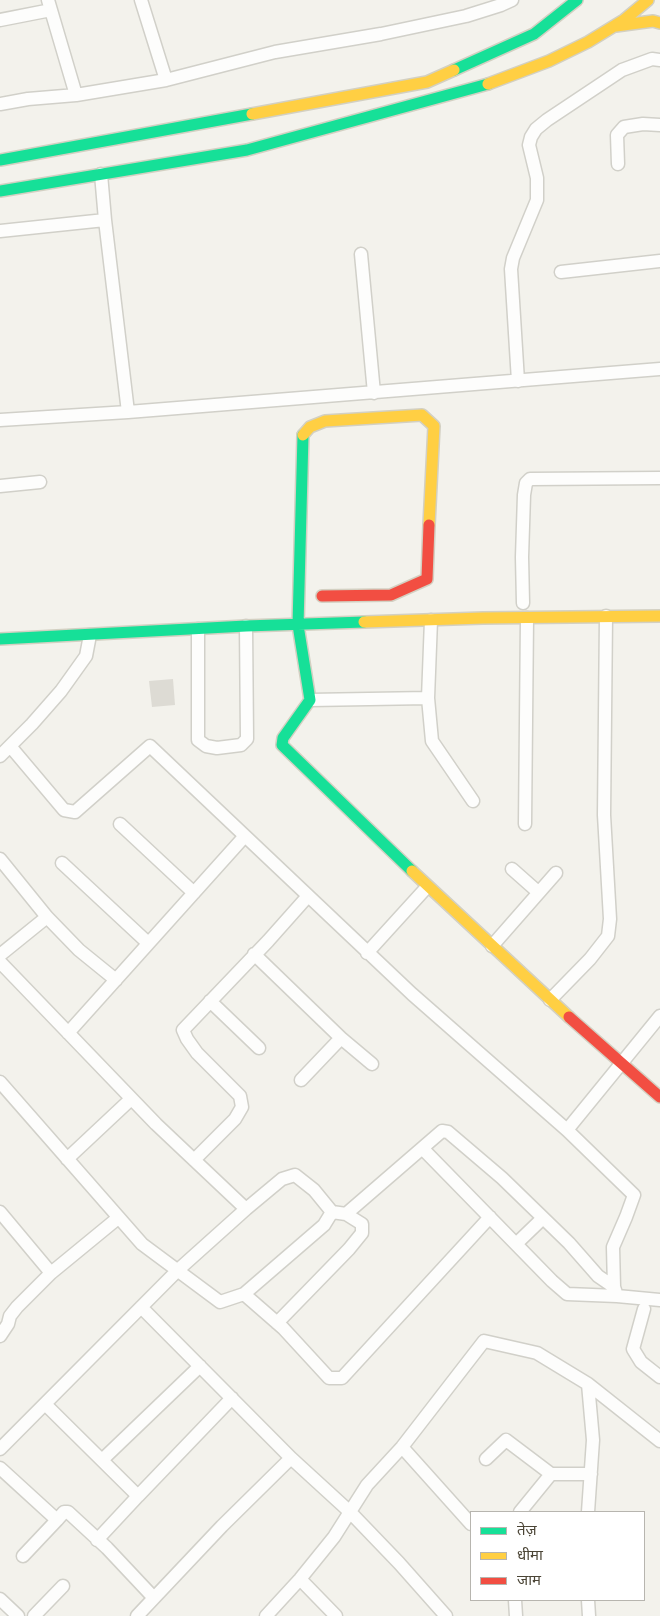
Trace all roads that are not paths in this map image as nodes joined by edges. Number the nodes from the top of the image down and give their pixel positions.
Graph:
1 (141, 0) edge
2 (512, 0) edge
3 (577, 0) edge
4 (648, 0) edge
5 (50, 5) edge
6 (0, 20) edge
7 (660, 23) edge
8 (615, 26) junction
9 (660, 60) edge
10 (166, 80) junction
11 (76, 95) junction
12 (0, 104) edge
13 (660, 125) edge
14 (0, 160) edge
15 (618, 164) dead end
16 (101, 174) junction
17 (0, 191) edge
18 (105, 220) junction
19 (0, 231) edge
20 (361, 254) dead end
21 (660, 261) edge
22 (561, 272) dead end
23 (660, 369) edge
24 (518, 381) junction
25 (374, 393) junction
26 (128, 412) junction
27 (0, 420) edge
28 (660, 478) edge
29 (40, 482) dead end
30 (0, 486) edge
31 (322, 596) dead end
32 (524, 603) dead end
33 (606, 616) junction
34 (660, 616) edge
35 (527, 618) junction
36 (431, 620) junction
37 (298, 625) junction
38 (246, 626) junction
39 (198, 629) junction
40 (90, 634) junction
41 (0, 638) edge
42 (428, 698) junction
43 (310, 700) junction
44 (160, 736) dead end
45 (10, 746) junction
46 (150, 746) junction
47 (0, 756) edge
48 (473, 801) dead end
49 (120, 824) dead end
50 (525, 824) dead end
51 (244, 837) junction
52 (0, 859) edge
53 (62, 863) dead end
54 (512, 870) dead end
55 (556, 873) dead end
56 (428, 887) junction
57 (538, 892) junction
58 (194, 893) junction
59 (308, 896) junction
60 (47, 917) junction
61 (148, 943) junction
62 (492, 946) junction
63 (367, 953) junction
64 (254, 954) junction
65 (0, 955) edge
66 (0, 962) edge
67 (116, 980) junction
68 (550, 1000) junction
69 (210, 1002) junction
70 (660, 1016) edge
71 (68, 1033) junction
72 (341, 1038) junction
73 (259, 1048) dead end
74 (372, 1064) dead end
75 (622, 1064) junction
76 (301, 1080) dead end
77 (0, 1082) edge
78 (660, 1097) edge
79 (131, 1099) junction
80 (567, 1130) junction
81 (422, 1149) junction
82 (67, 1159) junction
83 (194, 1160) junction
84 (246, 1208) junction
85 (0, 1212) edge
86 (332, 1212) junction
87 (346, 1214) junction
88 (118, 1218) junction
89 (490, 1218) junction
90 (543, 1218) junction
91 (516, 1244) junction
92 (178, 1270) junction
93 (51, 1273) junction
94 (616, 1291) junction
95 (244, 1294) junction
96 (660, 1300) edge
97 (142, 1307) junction
98 (644, 1309) dead end
99 (277, 1323) junction
100 (0, 1336) edge
101 (200, 1366) junction
102 (660, 1377) edge
103 (588, 1384) junction
104 (232, 1398) junction
105 (45, 1404) junction
106 (660, 1441) edge
107 (402, 1448) junction
108 (0, 1449) edge
109 (291, 1458) junction
110 (486, 1459) dead end
111 (102, 1460) junction
112 (0, 1468) edge
113 (551, 1474) junction
114 (591, 1474) junction
115 (138, 1496) junction
116 (521, 1511) edge
117 (588, 1511) edge
118 (350, 1512) junction
119 (57, 1520) junction
120 (470, 1523) edge
121 (98, 1540) junction
122 (23, 1556) dead end
123 (300, 1579) junction
124 (63, 1586) dead end
125 (154, 1598) junction
126 (0, 1599) edge
127 (516, 1601) edge
128 (588, 1601) edge
129 (18, 1616) edge
130 (34, 1616) edge
131 (137, 1616) edge
132 (266, 1616) edge
133 (336, 1616) edge
134 (446, 1616) edge
135 (516, 1616) edge
136 (589, 1616) edge

1 - 10 street
2 - 10 street
3 - 14 street
4 - 8 street
5 - 6 street
5 - 11 street
7 - 8 street
8 - 16 street
9 - 24 street
10 - 11 street
11 - 12 street
13 - 15 street
16 - 17 street
16 - 18 street
18 - 19 street
18 - 26 street
20 - 25 street
21 - 22 street
23 - 24 street
24 - 25 street
25 - 26 street
26 - 27 street
28 - 32 street
29 - 30 street
31 - 37 street
33 - 34 street
33 - 35 street
33 - 68 street
35 - 36 street
35 - 50 street
36 - 37 street
36 - 42 street
37 - 38 street
37 - 43 street
38 - 39 street
38 - 39 street
39 - 40 street
40 - 41 street
40 - 45 street
42 - 43 street
42 - 48 street
43 - 56 street
44 - 46 street
45 - 46 street
45 - 47 street
46 - 51 street
49 - 58 street
51 - 58 street
51 - 59 street
52 - 60 street
53 - 61 street
54 - 57 street
55 - 57 street
56 - 62 street
56 - 63 street
57 - 62 street
58 - 61 street
59 - 63 street
59 - 64 street
60 - 65 street
60 - 67 street
61 - 67 street
62 - 68 street
63 - 80 street
64 - 69 street
64 - 72 street
66 - 71 street
67 - 71 street
68 - 75 street
69 - 73 street
69 - 83 street
70 - 75 street
71 - 79 street
72 - 74 street
72 - 76 street
75 - 78 street
75 - 80 street
77 - 82 street
79 - 82 street
79 - 83 street
80 - 94 street
81 - 87 street
81 - 89 street
81 - 90 street
82 - 88 street
83 - 84 street
84 - 86 street
84 - 92 street
85 - 93 street
86 - 87 street
86 - 95 street
87 - 99 street
88 - 92 street
88 - 93 street
89 - 91 street
89 - 99 street
90 - 91 street
90 - 94 street
91 - 94 street
92 - 95 street
92 - 97 street
93 - 100 street
94 - 96 street
95 - 99 street
97 - 101 street
97 - 105 street
98 - 102 street
101 - 104 street
101 - 111 street
103 - 106 street
103 - 107 street
103 - 114 street
104 - 109 street
104 - 115 street
105 - 108 street
105 - 111 street
107 - 118 street
107 - 120 street
109 - 118 street
109 - 125 street
110 - 113 street
111 - 115 street
112 - 119 street
113 - 114 street
113 - 116 street
114 - 117 street
115 - 121 street
118 - 123 street
118 - 134 street
119 - 121 street
119 - 122 street
121 - 125 street
123 - 132 street
123 - 133 street
124 - 130 street
125 - 131 street
126 - 129 street
127 - 135 street
128 - 136 street

